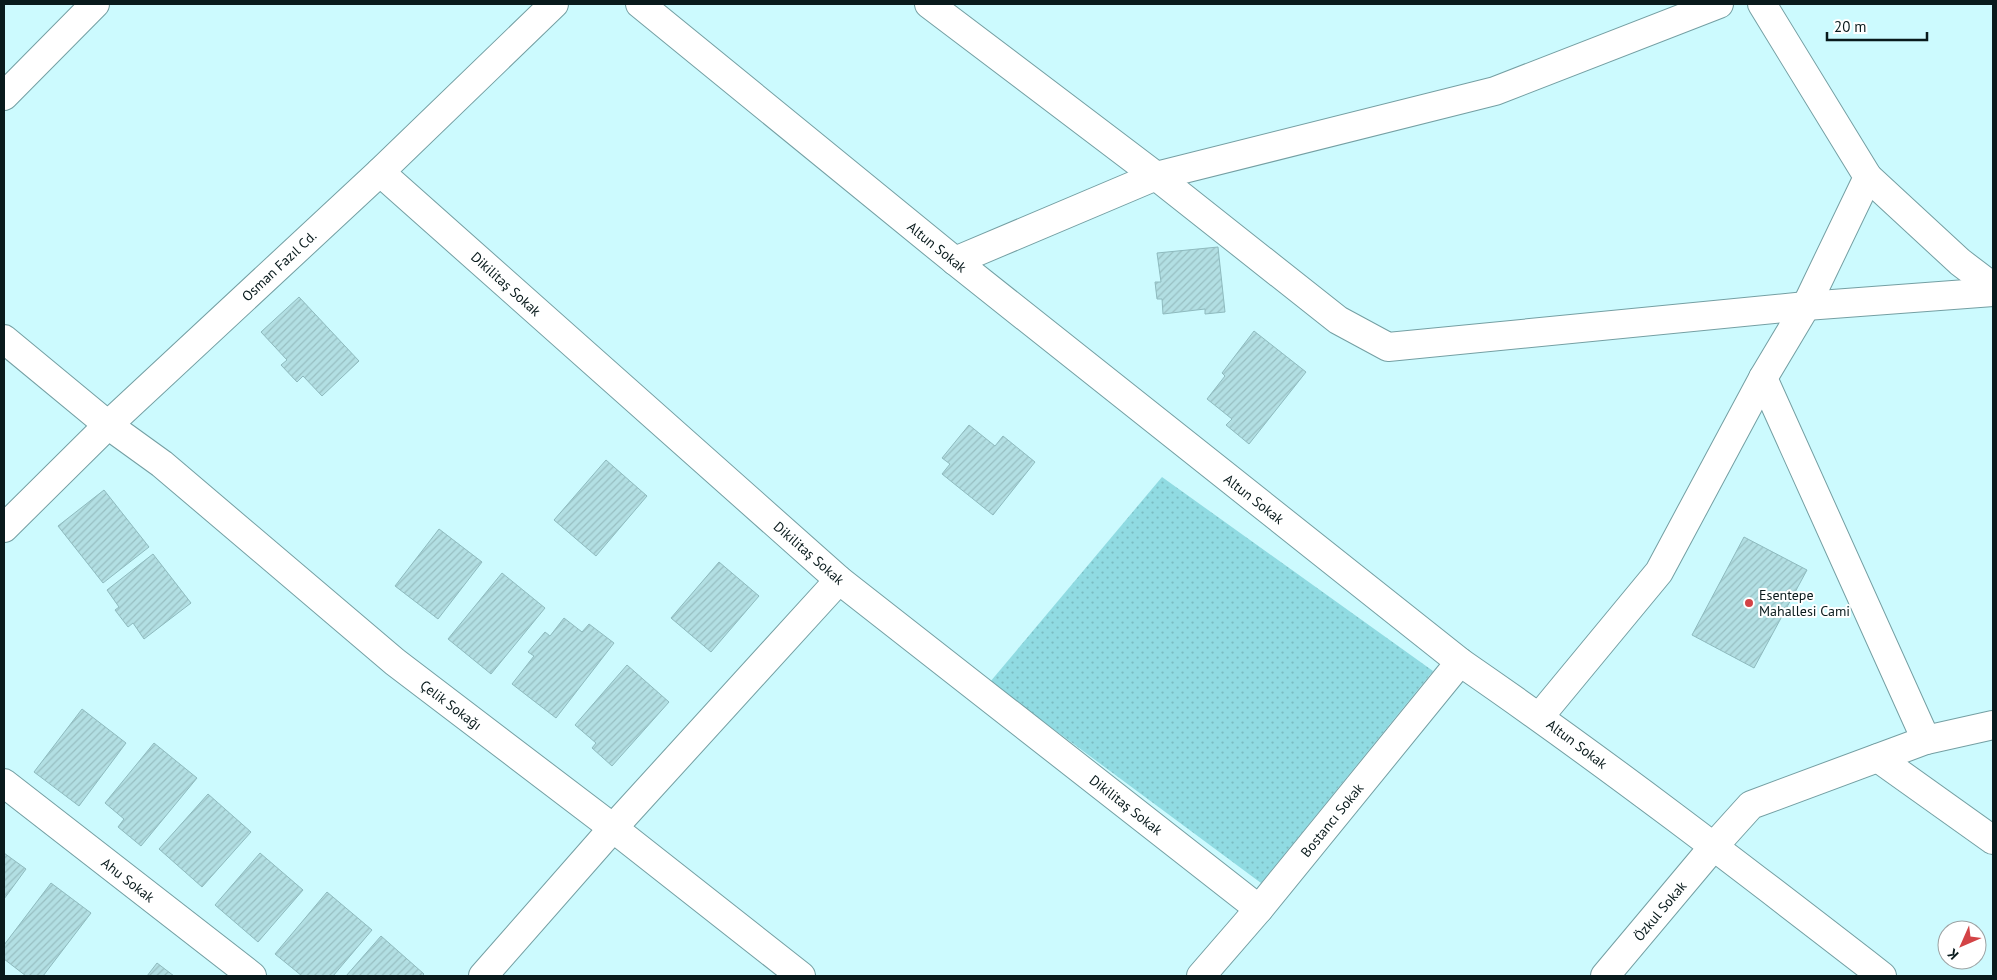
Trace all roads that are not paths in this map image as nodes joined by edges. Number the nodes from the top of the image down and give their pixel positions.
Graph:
1 (95, 4) edge
2 (554, 4) edge
3 (640, 4) edge
4 (929, 4) edge
5 (1719, 4) edge
6 (1762, 4) edge
7 (4, 96) edge
8 (380, 172) junction
9 (1156, 176) junction
10 (1868, 177) junction
11 (955, 261) junction
12 (1993, 287) edge
13 (1993, 292) edge
14 (1806, 306) junction
15 (4, 339) edge
16 (1763, 378) junction
17 (108, 425) junction
18 (4, 528) edge
19 (839, 580) junction
20 (1460, 662) junction
21 (1540, 716) junction
22 (1993, 725) edge
23 (1926, 740) junction
24 (1878, 758) junction
25 (4, 783) edge
26 (613, 828) junction
27 (1993, 840) edge
28 (1714, 846) junction
29 (1259, 909) junction
30 (252, 976) edge
31 (483, 976) edge
32 (801, 976) edge
33 (1201, 976) edge
34 (1605, 976) edge
35 (1882, 976) edge

1 - 7 street
2 - 8 street, Osman Fazıl Cd.
3 - 11 street, Altun Sokak
4 - 9 street
5 - 9 street
6 - 10 street
8 - 17 street, Osman Fazıl Cd.
8 - 19 street, Dikilitaş Sokak
9 - 11 street
9 - 14 street
10 - 12 street
10 - 14 street
11 - 20 street, Altun Sokak
13 - 14 street
14 - 16 street
15 - 17 street, Çelik Sokağı
16 - 21 street
16 - 23 street
17 - 18 street, Osman Fazıl Cd.
17 - 26 street, Çelik Sokağı
19 - 26 street
19 - 29 street, Dikilitaş Sokak
20 - 21 street, Altun Sokak
20 - 29 street, Bostancı Sokak
21 - 28 street, Altun Sokak
22 - 23 street, Özkul Sokak
23 - 24 street, Özkul Sokak
24 - 27 street
24 - 28 street, Özkul Sokak
25 - 30 street, Ahu Sokak
26 - 31 street
26 - 32 street, Çelik Sokağı
28 - 34 street, Özkul Sokak
28 - 35 street, Altun Sokak
29 - 33 street, Bostancı Sokak

